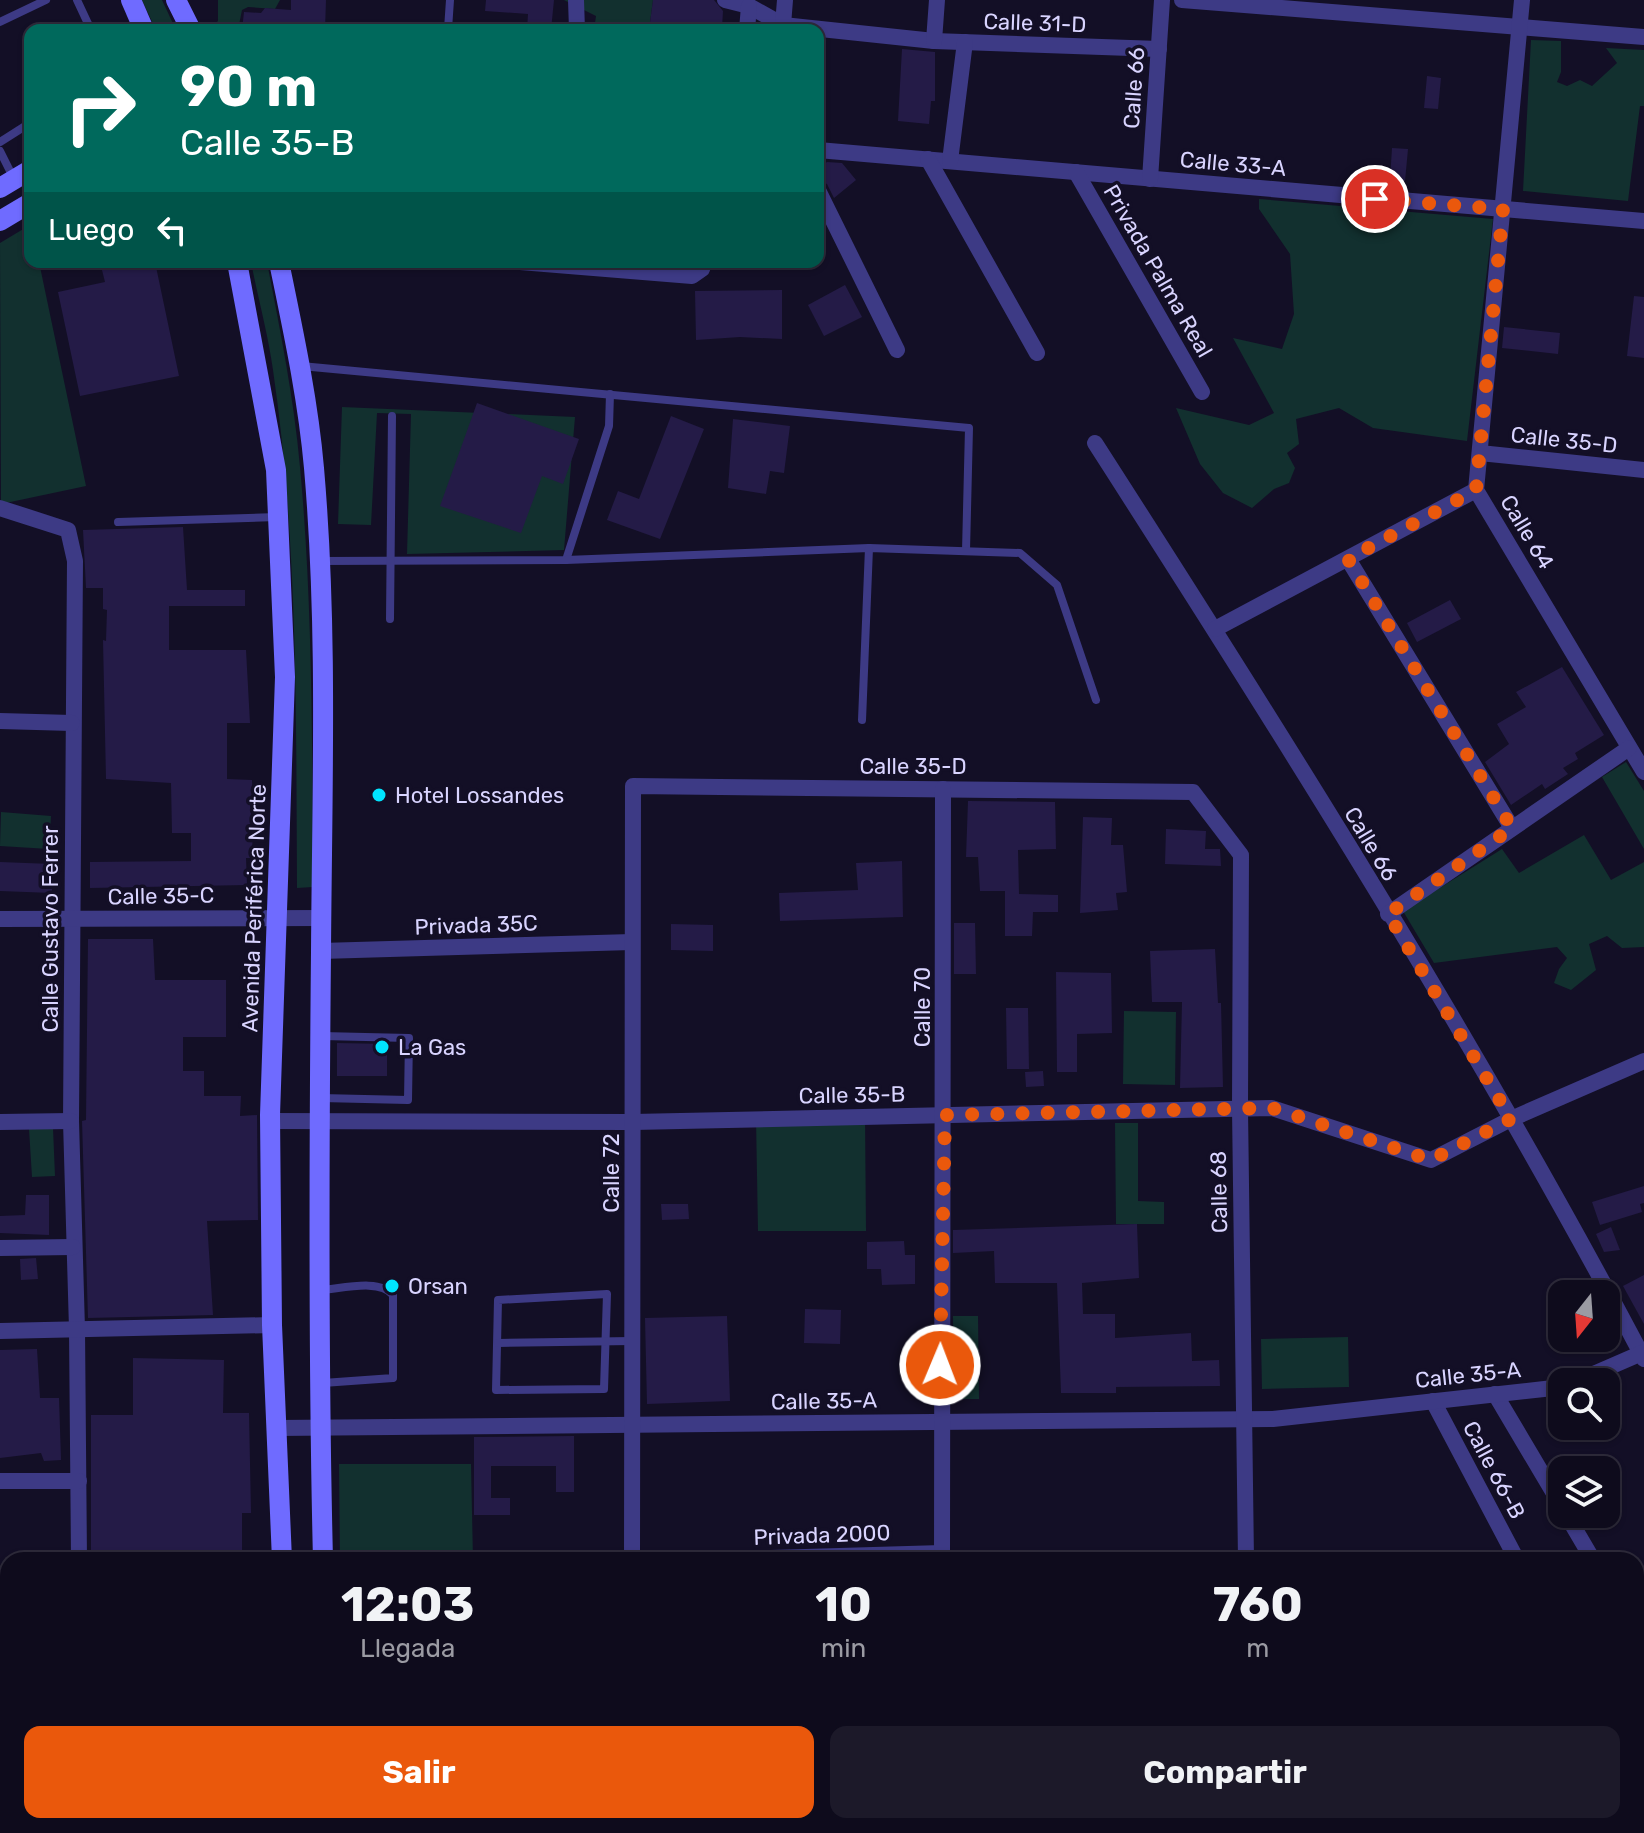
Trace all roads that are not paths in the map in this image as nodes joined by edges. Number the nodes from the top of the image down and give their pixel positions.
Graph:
1 (46, 0) edge
2 (77, 0) edge
3 (131, 0) edge
4 (176, 0) edge
5 (450, 0) edge
6 (576, 0) edge
7 (725, 0) edge
8 (785, 0) edge
9 (937, 0) edge
10 (1162, 0) edge
11 (1182, 0) edge
12 (1522, 0) edge
13 (749, 6) junction
14 (0, 22) edge
15 (88, 24) edge
16 (141, 24) edge
17 (188, 24) edge
18 (448, 24) edge
19 (577, 24) edge
20 (748, 24) edge
21 (781, 24) edge
22 (783, 24) edge
23 (1520, 25) junction
24 (824, 29) edge
25 (1644, 37) edge
26 (934, 41) junction
27 (965, 42) junction
28 (1159, 49) junction
29 (24, 127) edge
30 (0, 142) edge
31 (824, 150) edge
32 (0, 151) edge
33 (928, 159) junction
34 (950, 161) junction
35 (1076, 172) junction
36 (15, 179) edge
37 (1150, 179) junction
38 (824, 202) edge
39 (24, 207) edge
40 (1503, 209) junction
41 (0, 221) edge
42 (1644, 221) edge
43 (238, 268) edge
44 (280, 268) edge
45 (594, 268) edge
46 (700, 268) edge
47 (897, 350) dead end
48 (1037, 353) dead end
49 (300, 366) junction
50 (1202, 392) dead end
51 (610, 394) junction
52 (392, 416) dead end
53 (1095, 443) dead end
54 (1480, 453) junction
55 (1644, 470) edge
56 (1476, 490) junction
57 (0, 508) edge
58 (278, 517) junction
59 (118, 522) dead end
60 (869, 548) junction
61 (966, 551) junction
62 (389, 558) junction
63 (1348, 559) junction
64 (566, 560) junction
65 (321, 561) junction
66 (390, 619) dead end
67 (1215, 629) junction
68 (1096, 700) dead end
69 (862, 720) dead end
70 (0, 721) edge
71 (72, 723) junction
72 (1629, 748) junction
73 (1644, 772) edge
74 (633, 786) joint
75 (943, 789) junction
76 (1193, 792) joint
77 (1512, 828) junction
78 (1388, 914) junction
79 (280, 917) junction
80 (322, 918) junction
81 (0, 919) edge
82 (73, 919) junction
83 (632, 942) junction
84 (321, 951) junction
85 (322, 1036) junction
86 (1644, 1061) edge
87 (320, 1098) junction
88 (1240, 1109) junction
89 (945, 1115) junction
90 (1511, 1119) junction
91 (71, 1121) junction
92 (270, 1121) junction
93 (0, 1122) edge
94 (633, 1122) junction
95 (320, 1123) junction
96 (73, 1247) junction
97 (0, 1248) edge
98 (320, 1290) junction
99 (272, 1325) junction
100 (77, 1329) junction
101 (0, 1331) edge
102 (606, 1341) junction
103 (632, 1341) junction
104 (498, 1343) junction
105 (1643, 1355) edge
106 (1610, 1368) edge
107 (320, 1383) junction
108 (1548, 1388) edge
109 (1495, 1394) junction
110 (1433, 1401) junction
111 (1244, 1418) junction
112 (940, 1421) junction
113 (631, 1427) junction
114 (276, 1428) junction
115 (320, 1430) junction
116 (0, 1481) edge
117 (79, 1481) junction
118 (1548, 1483) edge
119 (1574, 1528) edge
120 (79, 1552) edge
121 (282, 1552) edge
122 (323, 1552) edge
123 (632, 1552) edge
124 (942, 1552) edge
125 (1246, 1552) edge
126 (1513, 1552) edge
127 (1588, 1552) edge

1 - 14 lane
2 - 15 lane
3 - 16 main road
4 - 17 main road
5 - 18 lane
6 - 19 street
7 - 13 street, Calle 31-D
8 - 22 street
9 - 26 street
10 - 28 street, Calle 66
11 - 23 street
12 - 23 street, Calle 64
13 - 20 street
13 - 21 street, Calle 31-D
23 - 25 street
23 - 40 street, Calle 64
24 - 26 street, Calle 31-D
26 - 27 street, Calle 31-D
27 - 28 street, Calle 31-D
27 - 34 street
28 - 37 street, Calle 66
29 - 30 lane
31 - 33 street, Calle 33-A
32 - 36 lane
33 - 34 street, Calle 33-A
33 - 48 street
34 - 35 street, Calle 33-A
35 - 37 street, Calle 33-A
35 - 50 street, Privada Palma Real
37 - 40 street, Calle 33-A
38 - 47 street
39 - 41 main road
40 - 42 street, Calle 33-A
40 - 54 street, Calle 64
43 - 58 main road, Avenida Periférica Norte
44 - 49 main road
45 - 46 street
49 - 51 lane
49 - 65 main road
51 - 61 lane
51 - 64 lane
52 - 62 lane
53 - 67 street, Calle 66
54 - 55 street, Calle 35-D
54 - 56 street, Calle 64
56 - 63 street
56 - 72 street, Calle 64
57 - 71 street, Calle Gustavo Ferrer
58 - 59 lane
58 - 79 main road, Avenida Periférica Norte
60 - 61 lane
60 - 64 lane
60 - 69 lane
61 - 68 lane
62 - 64 lane
62 - 65 lane
62 - 66 lane
63 - 67 street
63 - 77 street
65 - 80 main road
67 - 78 street, Calle 66
70 - 71 street
71 - 82 street, Calle Gustavo Ferrer
72 - 73 street, Calle 64
72 - 77 street
74 - 75 street, Calle 35-D
74 - 83 street, Calle 72
75 - 76 street, Calle 35-D
75 - 89 street, Calle 70
76 - 88 street, Calle 68
77 - 78 street
78 - 90 street, Calle 66
79 - 80 street, Calle 35-C
79 - 82 street, Calle 35-C
79 - 92 main road, Avenida Periférica Norte
80 - 84 main road
81 - 82 street, Calle 35-C
82 - 91 street, Calle Gustavo Ferrer
83 - 84 street, Privada 35C
83 - 94 street, Calle 72
84 - 85 main road
85 - 87 main road
85 - 87 lane
86 - 90 street, Calle 35-B
87 - 95 main road
88 - 89 street, Calle 35-B
88 - 90 street, Calle 35-B
88 - 111 street, Calle 68
89 - 94 street, Calle 35-B
89 - 112 street, Calle 70
90 - 105 street, Calle 66
91 - 93 street
91 - 96 street, Calle Gustavo Ferrer
92 - 95 street, Calle 35-B
92 - 99 main road, Avenida Periférica Norte
94 - 95 street, Calle 35-B
94 - 103 street, Calle 72
95 - 98 main road
96 - 97 street
96 - 100 street, Calle Gustavo Ferrer
98 - 107 main road
98 - 107 lane
99 - 100 street
99 - 114 main road, Avenida Periférica Norte
100 - 101 street
100 - 117 street, Calle Gustavo Ferrer
102 - 103 lane
102 - 104 lane
102 - 104 lane
102 - 104 lane
103 - 113 street, Calle 72
105 - 106 street
107 - 115 main road
108 - 109 street, Calle 35-A
109 - 110 street, Calle 35-A
109 - 118 street
110 - 111 street, Calle 35-A
110 - 126 street, Calle 66-B
111 - 112 street, Calle 35-A
111 - 125 street, Calle 68
112 - 113 street, Calle 35-A
112 - 124 street, Calle 70
113 - 115 street, Calle 35-A
113 - 123 street, Calle 72
114 - 115 street, Calle 35-A
114 - 121 main road, Avenida Periférica Norte
115 - 122 main road
116 - 117 street
117 - 120 street, Calle Gustavo Ferrer
119 - 127 street

